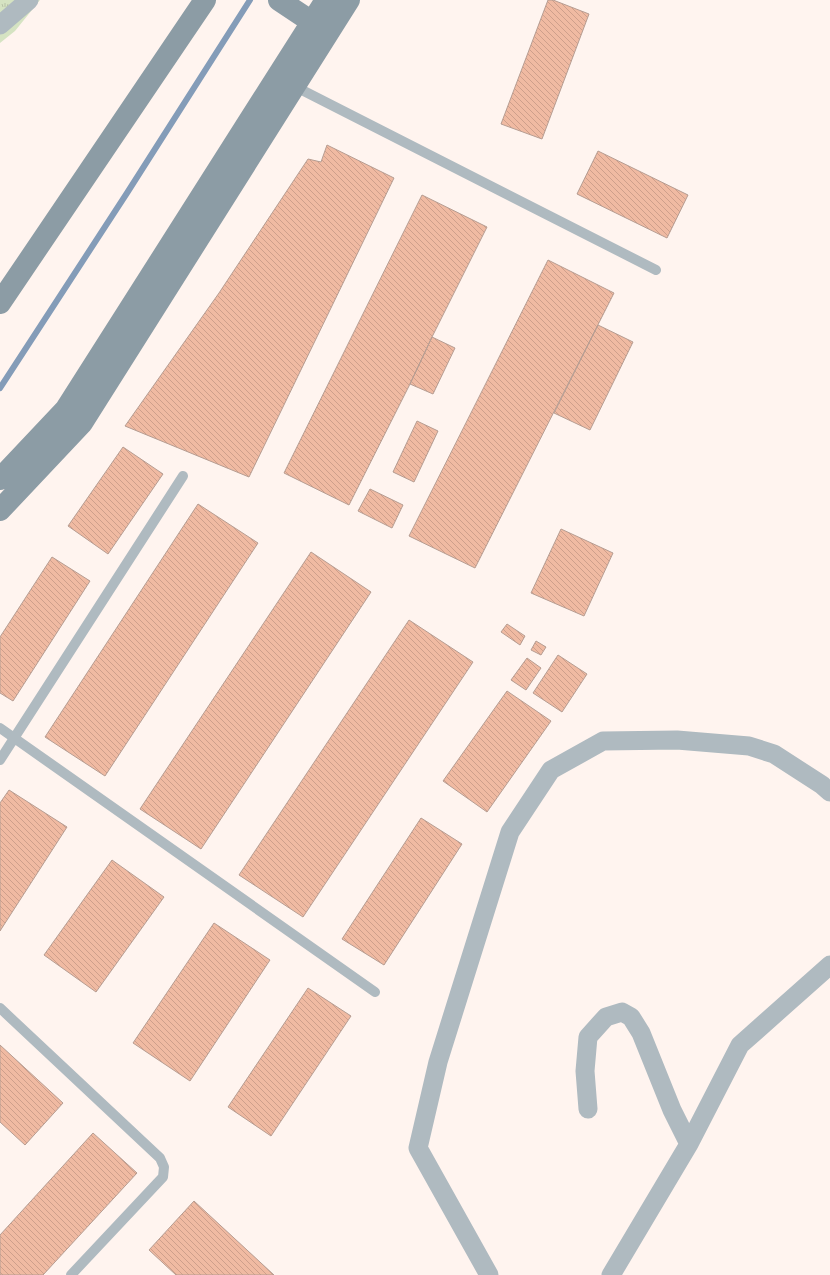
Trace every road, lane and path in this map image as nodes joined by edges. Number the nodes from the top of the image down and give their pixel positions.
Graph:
1 (29, 0) edge
2 (205, 0) edge
3 (279, 0) edge
4 (326, 0) edge
5 (349, 0) edge
6 (312, 22) junction
7 (0, 25) edge
8 (294, 86) junction
9 (656, 270) dead end
10 (0, 302) edge
11 (183, 476) dead end
12 (0, 479) edge
13 (0, 510) edge
14 (0, 728) edge
15 (14, 738) junction
16 (0, 760) edge
17 (830, 792) edge
18 (830, 964) edge
19 (375, 992) dead end
20 (0, 1008) edge
21 (588, 1109) dead end
22 (689, 1144) junction
23 (71, 1275) edge
24 (489, 1275) edge
25 (611, 1275) edge

1 - 7 street
2 - 10 street
3 - 6 street
4 - 6 street
5 - 8 street
6 - 12 street
8 - 9 lane
8 - 13 street
11 - 15 lane
14 - 15 lane
15 - 16 lane
15 - 19 lane
17 - 24 street
18 - 22 street
20 - 23 lane
21 - 22 street
22 - 25 street

